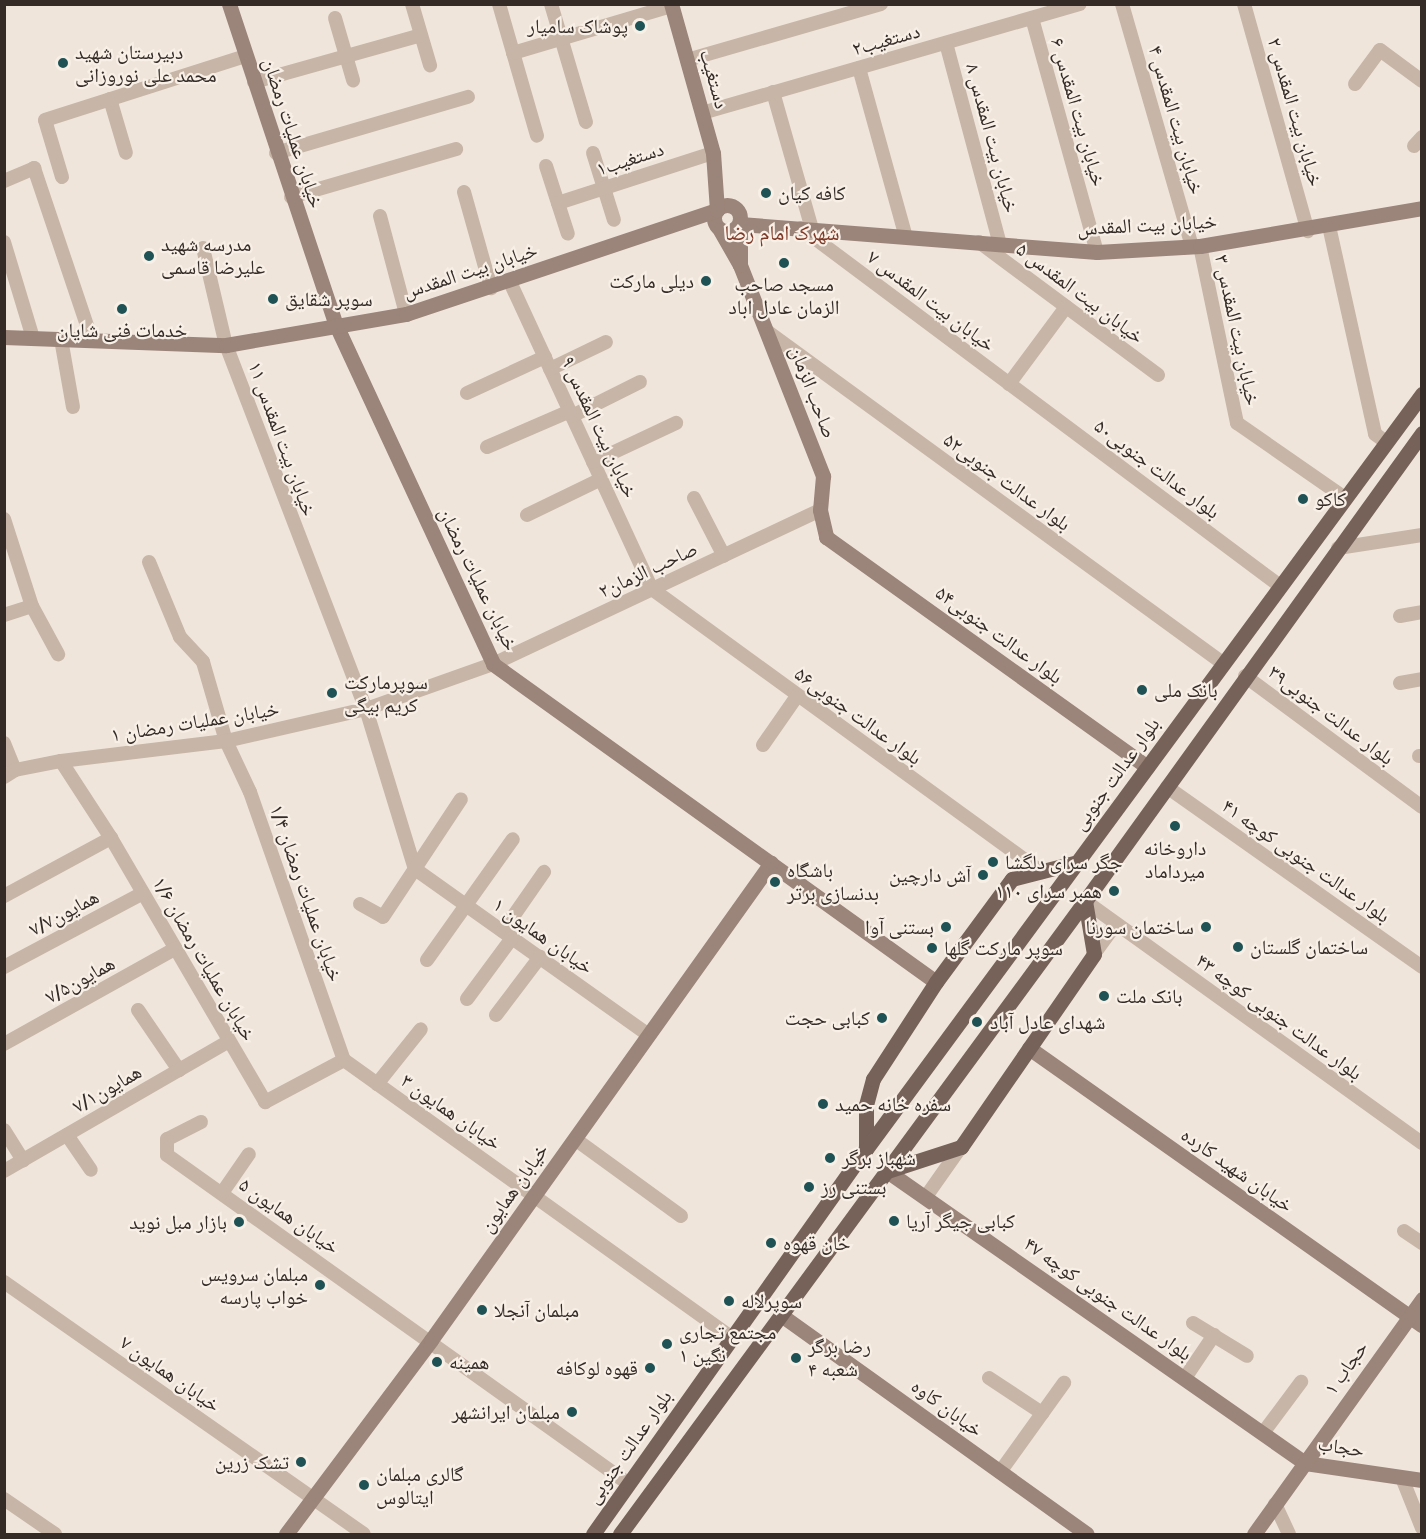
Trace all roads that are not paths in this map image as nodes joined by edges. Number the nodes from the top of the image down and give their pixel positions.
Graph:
1 (229, 4) edge
2 (412, 4) edge
3 (499, 4) edge
4 (552, 4) edge
5 (881, 4) edge
6 (1080, 4) edge
7 (1122, 4) edge
8 (1244, 4) edge
9 (672, 5) edge
10 (334, 18) dead end
11 (1032, 18) junction
12 (421, 35) junction
13 (561, 39) junction
14 (946, 43) junction
15 (513, 53) junction
16 (245, 56) junction
17 (346, 57) junction
18 (687, 60) junction
19 (430, 65) dead end
20 (859, 68) junction
21 (353, 80) dead end
22 (1422, 81) edge
23 (254, 82) junction
24 (1355, 84) dead end
25 (773, 92) junction
26 (468, 97) dead end
27 (110, 99) junction
28 (702, 113) junction
29 (586, 122) dead end
30 (537, 136) dead end
31 (456, 149) dead end
32 (126, 153) dead end
33 (276, 153) junction
34 (593, 153) dead end
35 (715, 160) junction
36 (546, 166) dead end
37 (62, 177) dead end
38 (4, 181) edge
39 (604, 188) junction
40 (464, 192) dead end
41 (291, 197) junction
42 (558, 203) junction
43 (1422, 208) edge
44 (380, 216) dead end
45 (727, 217) junction
46 (614, 220) dead end
47 (1329, 226) junction
48 (806, 229) junction
49 (1308, 231) junction
50 (567, 234) dead end
51 (906, 237) junction
52 (4, 242) edge
53 (979, 242) junction
54 (1000, 244) junction
55 (1196, 246) junction
56 (204, 248) dead end
57 (1097, 252) junction
58 (740, 265) joint
59 (510, 282) junction
60 (491, 288) junction
61 (1066, 307) junction
62 (406, 314) junction
63 (336, 325) junction
64 (768, 332) junction
65 (4, 337) edge
66 (33, 338) junction
67 (61, 339) junction
68 (92, 340) junction
69 (606, 342) dead end
70 (226, 345) junction
71 (548, 363) junction
72 (1158, 375) dead end
73 (640, 382) dead end
74 (1010, 384) junction
75 (467, 393) dead end
76 (1422, 394) edge
77 (73, 407) dead end
78 (571, 413) junction
79 (676, 423) dead end
80 (1422, 434) edge
81 (1386, 442) junction
82 (487, 447) dead end
83 (593, 462) junction
84 (601, 479) junction
85 (694, 498) dead end
86 (1345, 498) junction
87 (820, 510) junction
88 (527, 515) dead end
89 (4, 519) edge
90 (1422, 535) edge
91 (826, 537) joint
92 (1338, 548) junction
93 (724, 556) junction
94 (149, 562) dead end
95 (1281, 586) junction
96 (652, 590) junction
97 (32, 606) junction
98 (1422, 612) edge
99 (4, 615) edge
100 (1400, 616) dead end
101 (58, 654) dead end
102 (493, 664) junction
103 (1224, 664) junction
104 (1245, 676) junction
105 (1422, 679) edge
106 (1400, 683) dead end
107 (797, 696) junction
108 (366, 709) junction
109 (226, 741) junction
110 (4, 743) edge
111 (763, 745) dead end
112 (61, 761) junction
113 (1147, 767) junction
114 (10, 773) edge
115 (1167, 787) junction
116 (461, 799) dead end
117 (1422, 807) edge
118 (111, 838) junction
119 (513, 839) dead end
120 (1078, 862) junction
121 (771, 863) junction
122 (415, 869) junction
123 (544, 872) dead end
124 (1042, 872) junction
125 (142, 893) junction
126 (4, 896) edge
127 (1085, 901) junction
128 (360, 904) dead end
129 (465, 904) junction
130 (1116, 924) junction
131 (507, 934) junction
132 (175, 949) junction
133 (1094, 954) junction
134 (540, 957) junction
135 (427, 960) dead end
136 (4, 967) edge
137 (1422, 967) edge
138 (936, 982) junction
139 (467, 999) dead end
140 (138, 1010) dead end
141 (496, 1015) dead end
142 (421, 1029) dead end
143 (649, 1035) junction
144 (229, 1041) junction
145 (4, 1044) edge
146 (1029, 1048) junction
147 (344, 1060) junction
148 (179, 1070) junction
149 (377, 1084) junction
150 (201, 1122) dead end
151 (4, 1130) edge
152 (67, 1135) junction
153 (575, 1139) junction
154 (1422, 1143) edge
155 (961, 1147) junction
156 (866, 1149) junction
157 (249, 1154) dead end
158 (23, 1160) junction
159 (91, 1170) dead end
160 (4, 1171) edge
161 (887, 1171) junction
162 (222, 1193) junction
163 (535, 1195) junction
164 (925, 1198) junction
165 (681, 1216) dead end
166 (1404, 1232) dead end
167 (1422, 1243) edge
168 (4, 1282) edge
169 (1422, 1299) edge
170 (782, 1316) junction
171 (1415, 1321) edge
172 (1193, 1323) dead end
173 (1214, 1335) junction
174 (732, 1338) junction
175 (431, 1340) junction
176 (1247, 1356) dead end
177 (989, 1378) dead end
178 (1185, 1378) junction
179 (1301, 1382) dead end
180 (1064, 1383) dead end
181 (1042, 1413) junction
182 (1263, 1433) junction
183 (1305, 1462) junction
184 (1000, 1472) junction
185 (1402, 1478) junction
186 (1422, 1480) edge
187 (629, 1484) junction
188 (313, 1498) junction
189 (4, 1499) edge
190 (1275, 1504) junction
191 (1422, 1528) edge
192 (55, 1534) edge
193 (286, 1534) edge
194 (364, 1534) edge
195 (593, 1534) edge
196 (620, 1534) edge
197 (1088, 1534) edge
198 (1254, 1534) edge
199 (1289, 1534) edge

1 - 16 street, خیابان عملیات رمضان
2 - 12 street
3 - 15 street
4 - 13 street
5 - 18 street
6 - 11 street, ۲دستغیب
7 - 55 street, خیابان بیت المقدس ۴
8 - 49 street, خیابان بیت المقدس ۲
9 - 13 street
9 - 18 street, دستغیب
10 - 17 street
11 - 14 street, ۲دستغیب
11 - 57 street, خیابان بیت المقدس ۶
12 - 17 street
12 - 19 street
13 - 15 street
13 - 29 street
14 - 20 street, ۲دستغیب
14 - 54 street, خیابان بیت المقدس ۸
15 - 30 street
16 - 23 street, خیابان عملیات رمضان
16 - 27 street
17 - 21 street
17 - 23 street
18 - 28 street, دستغیب
20 - 25 street, ۲دستغیب
20 - 51 street
22 - 24 street
23 - 33 street, خیابان عملیات رمضان
25 - 28 street, ۲دستغیب
25 - 48 street
26 - 33 street
27 - 32 street
27 - 37 street
28 - 35 street, دستغیب
31 - 41 street
33 - 41 street, خیابان عملیات رمضان
34 - 39 street
35 - 39 street, دستغیب۱
35 - 45 street, دستغیب
36 - 42 street
38 - 68 street
39 - 42 street, دستغیب۱
39 - 46 street
40 - 60 street
41 - 63 street, خیابان عملیات رمضان
42 - 50 street
43 - 47 street, خیابان بیت المقدس
44 - 62 street
45 - 48 street, خیابان بیت المقدس
45 - 58 street, دستغیب
45 - 59 street, خیابان بیت المقدس
47 - 49 street, خیابان بیت المقدس
47 - 81 street
48 - 51 street, خیابان بیت المقدس
48 - 74 street, خیابان بیت المقدس ۷
49 - 55 street, خیابان بیت المقدس
51 - 53 street, خیابان بیت المقدس
52 - 66 street
53 - 54 street, خیابان بیت المقدس
53 - 61 street, خیابان بیت المقدس ۵
54 - 57 street, خیابان بیت المقدس
55 - 57 street, خیابان بیت المقدس
55 - 86 street, خیابان بیت المقدس ۳
56 - 70 street, خیابان بیت المقدس ۱۱
58 - 64 street, صاحب الزمان
59 - 60 street, خیابان بیت المقدس
59 - 71 street, خیابان بیت المقدس ۹
60 - 62 street, خیابان بیت المقدس
61 - 72 street, خیابان بیت المقدس ۵
61 - 74 street
62 - 63 street, خیابان بیت المقدس
63 - 70 street, خیابان بیت المقدس
63 - 102 street, خیابان عملیات رمضان
64 - 87 street, صاحب الزمان
64 - 103 street, بلوار عدالت جنوبی۵۲
65 - 66 street, خیابان بیت المقدس
66 - 67 street, خیابان بیت المقدس
67 - 68 street, خیابان بیت المقدس
67 - 77 street
68 - 70 street, خیابان بیت المقدس
69 - 71 street
70 - 108 street, خیابان بیت المقدس ۱۱
71 - 75 street
71 - 78 street, خیابان بیت المقدس ۹
73 - 78 street
74 - 95 street, بلوار عدالت جنوبی۵۰
76 - 81 main road, بلوار عدالت جنوبی
78 - 82 street
78 - 83 street, خیابان بیت المقدس ۹
79 - 83 street
80 - 92 main road
81 - 86 main road, بلوار عدالت جنوبی
83 - 84 street, خیابان بیت المقدس ۹
84 - 88 street
84 - 96 street, خیابان بیت المقدس ۹
85 - 93 street
86 - 95 main road, بلوار عدالت جنوبی
87 - 91 street, صاحب الزمان
87 - 93 street, ۲صاحب الزمان
89 - 97 street
90 - 92 street
91 - 113 street, بلوار عدالت جنوبی۵۴
92 - 104 main road
93 - 96 street, ۲صاحب الزمان
94 - 109 street, خیابان عملیات رمضان ۱/۴
95 - 103 main road, بلوار عدالت جنوبی
96 - 102 street, ۲صاحب الزمان
96 - 107 street, بلوار عدالت جنوبی۵۶
97 - 99 street
97 - 101 street
98 - 100 street
102 - 108 street, خیابان عملیات رمضان ۱
102 - 121 street, خیابان عملیات رمضان
103 - 113 main road, بلوار عدالت جنوبی
104 - 115 main road
104 - 117 street, ۳۹بلوار عدالت جنوبی
105 - 106 street
107 - 111 street
107 - 124 street, بلوار عدالت جنوبی۵۶
108 - 109 street, خیابان عملیات رمضان ۱
108 - 122 street, خیابان بیت المقدس ۱۱
109 - 112 street, خیابان عملیات رمضان ۱
109 - 147 street, خیابان عملیات رمضان ۱/۴
110 - 114 street
112 - 114 street, خیابان عملیات رمضان ۱
112 - 118 street, خیابان عملیات رمضان ۱/۶
113 - 120 main road, بلوار عدالت جنوبی
115 - 127 main road
115 - 137 street, بلوار عدالت جنوبی کوچه ۴۱
116 - 122 street
118 - 125 street, خیابان عملیات رمضان ۱/۶
118 - 126 street
119 - 129 street
120 - 124 main road
120 - 156 main road, بلوار عدالت جنوبی
121 - 138 street, خیابان عملیات رمضان
121 - 143 street, خیابان همایون
122 - 128 street
122 - 129 street, خیابان همایون ۱
123 - 131 street
124 - 138 main road
125 - 132 street, خیابان عملیات رمضان ۱/۶
125 - 136 street, همایون۷/۷
127 - 130 street, بلوار عدالت جنوبی کوچه ۴۳
127 - 133 main road
127 - 161 main road
129 - 131 street, خیابان همایون ۱
129 - 135 street
130 - 133 street
130 - 154 street, بلوار عدالت جنوبی کوچه ۴۳
131 - 134 street, خیابان همایون ۱
131 - 139 street
132 - 144 street, خیابان عملیات رمضان ۱/۶
132 - 145 street, همایون۷/۵
133 - 146 main road
134 - 141 street
134 - 143 street, خیابان همایون ۱
138 - 156 main road
140 - 148 street
142 - 149 street
143 - 153 street, خیابان همایون
144 - 147 street, خیابان عملیات رمضان ۱/۶
144 - 148 street, همایون۷/۱
146 - 155 main road
146 - 171 street, خیابان شهید کارده
147 - 149 street, خیابان همایون ۳
148 - 152 street, همایون۷/۱
149 - 163 street, خیابان همایون ۳
150 - 162 street, خیابان همایون ۵
151 - 158 street
152 - 158 street, همایون۷/۱
152 - 159 street
153 - 163 street, خیابان همایون
153 - 165 street
155 - 161 main road
155 - 164 street
156 - 174 main road, بلوار عدالت جنوبی
157 - 162 street
158 - 160 street, همایون۷/۱
161 - 164 street, بلوار عدالت جنوبی کوچه ۴۷
161 - 170 main road
162 - 175 street, خیابان همایون ۵
163 - 174 street, خیابان همایون ۳
163 - 175 street, خیابان همایون
164 - 178 street, بلوار عدالت جنوبی کوچه ۴۷
166 - 167 street
168 - 188 street, خیابان همایون ۷
169 - 171 street, حجاب ۱
170 - 184 street, خیابان کاوه
170 - 196 main road
171 - 183 street, حجاب ۱
172 - 173 street
173 - 176 street
173 - 178 street
174 - 187 main road, بلوار عدالت جنوبی
175 - 187 street, خیابان همایون ۵
175 - 188 street, خیابان همایون
177 - 181 street
178 - 182 street, بلوار عدالت جنوبی کوچه ۴۷
179 - 182 street
180 - 181 street
181 - 184 street
182 - 183 street, بلوار عدالت جنوبی کوچه ۴۷
183 - 185 street, حجاب
183 - 190 street, حجاب
184 - 197 street, خیابان کاوه
185 - 186 street, حجاب
185 - 191 street
187 - 195 main road, بلوار عدالت جنوبی
188 - 193 street, خیابان همایون
188 - 194 street, خیابان همایون ۷
189 - 192 street
190 - 198 street, حجاب
190 - 199 street

